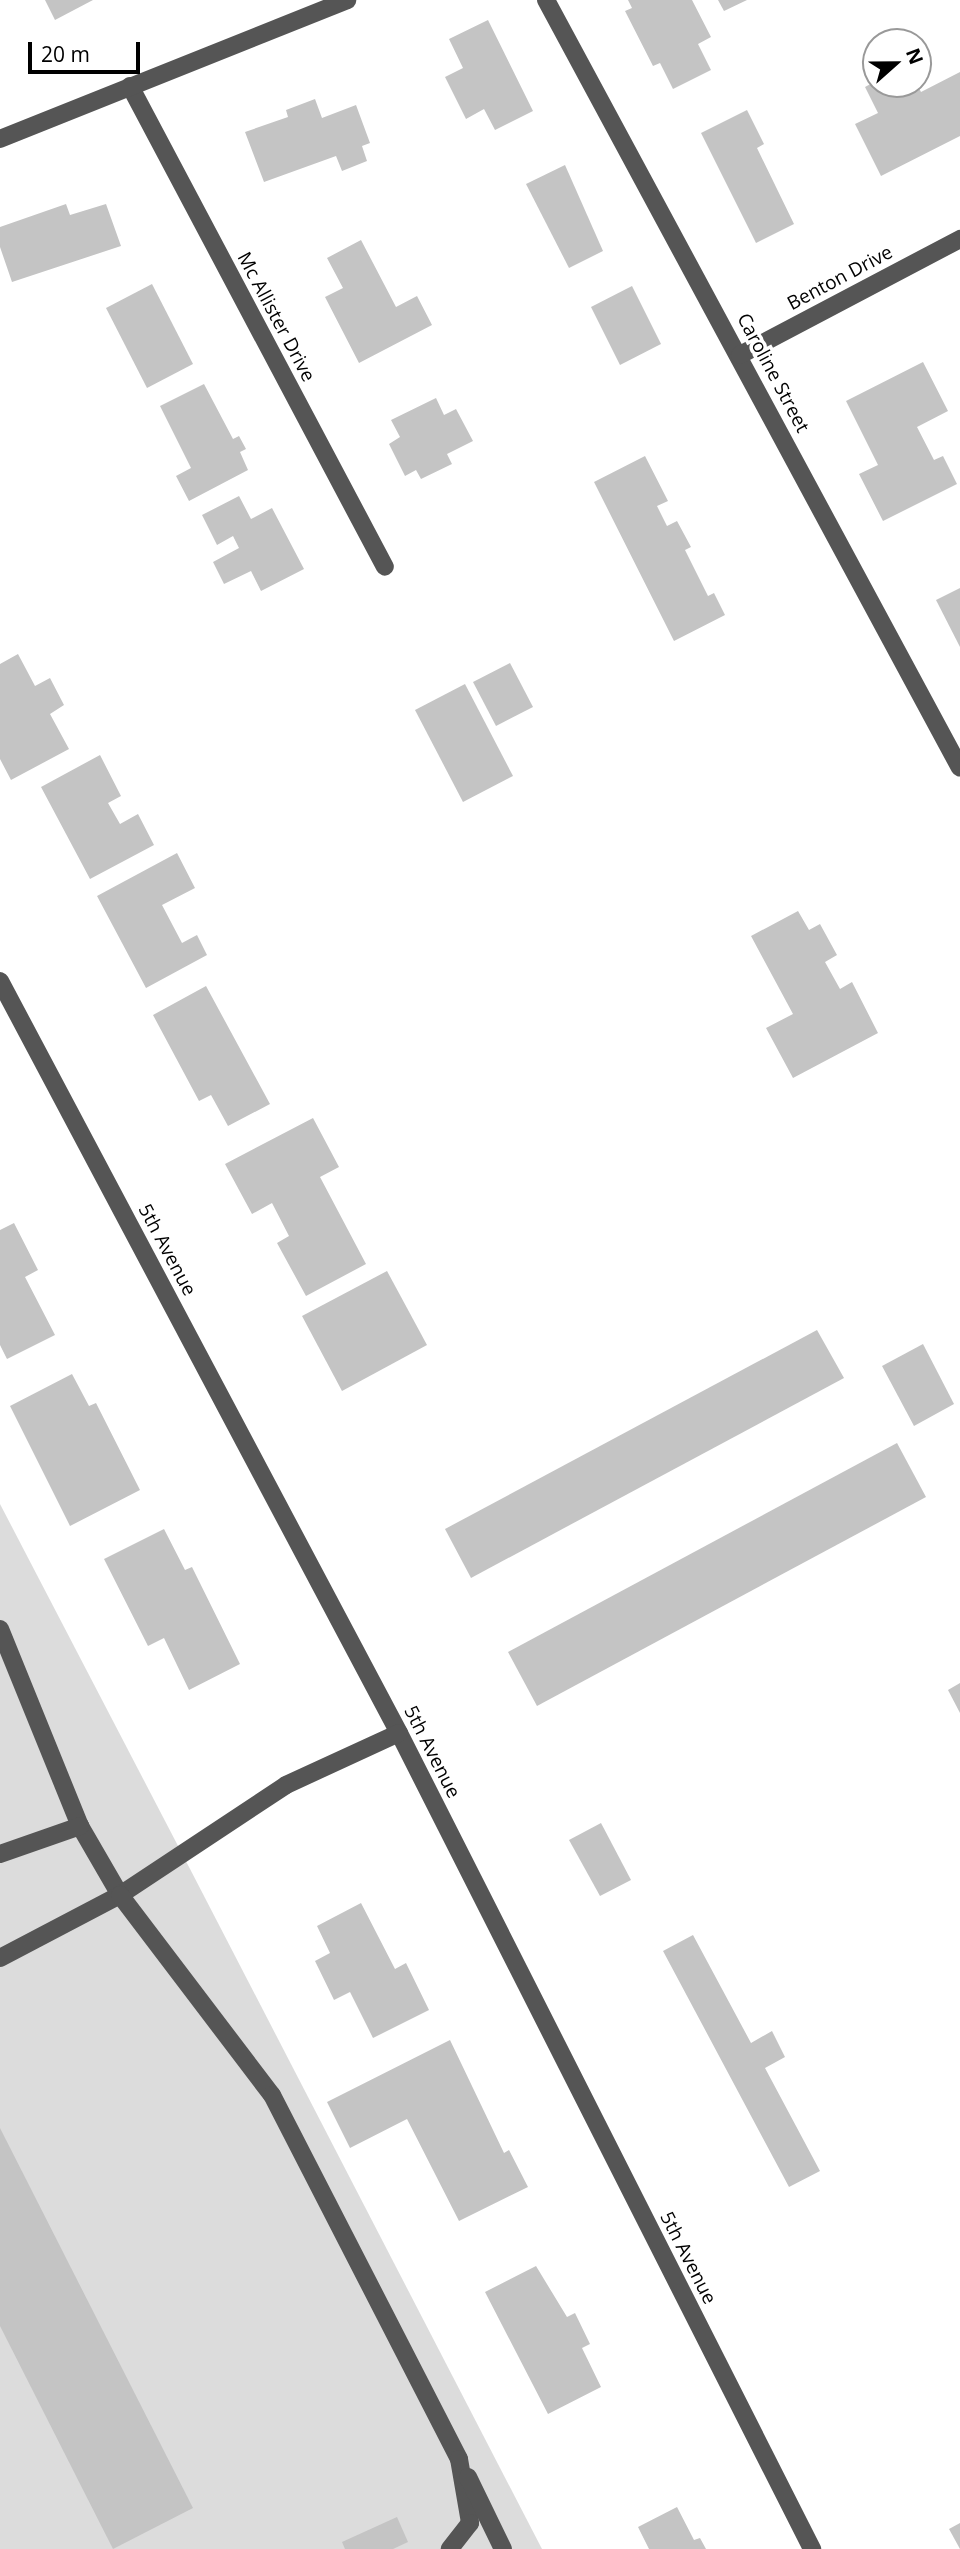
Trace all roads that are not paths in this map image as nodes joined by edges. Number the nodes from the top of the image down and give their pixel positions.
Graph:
1 (347, 0) edge
2 (546, 0) edge
3 (130, 86) junction
4 (0, 139) edge
5 (960, 239) edge
6 (740, 355) junction
7 (385, 567) dead end
8 (960, 768) edge
9 (0, 981) edge
10 (0, 1629) edge
11 (399, 1733) junction
12 (79, 1826) junction
13 (0, 1854) edge
14 (120, 1895) junction
15 (0, 1958) edge
16 (459, 2459) junction
17 (450, 2549) edge
18 (503, 2549) edge
19 (813, 2549) edge

1 - 3 street
2 - 6 street, Caroline Street
3 - 4 street
3 - 7 street, Mc Allister Drive
5 - 6 street, Benton Drive
6 - 8 street, Caroline Street
9 - 11 street, 5th Avenue
10 - 12 street
11 - 14 street
11 - 19 street, 5th Avenue
12 - 13 street
12 - 14 street
14 - 15 street
14 - 16 street
16 - 17 street
16 - 18 street

